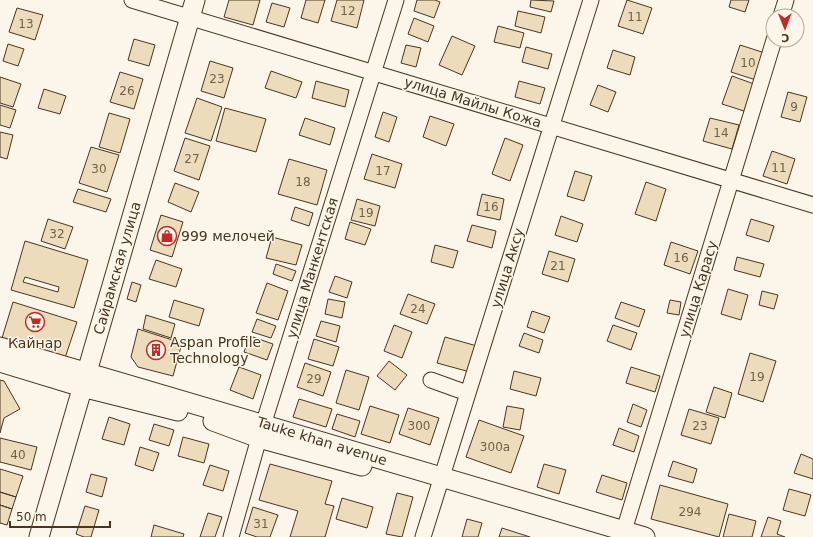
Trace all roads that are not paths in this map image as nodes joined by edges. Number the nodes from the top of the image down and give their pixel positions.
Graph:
1 (132, 0) edge
2 (396, 0) edge
3 (591, 0) edge
4 (193, 9) edge
5 (772, 48) edge
6 (373, 72) junction
7 (551, 126) junction
8 (731, 180) junction
9 (813, 205) edge
10 (0, 347) edge
11 (0, 362) edge
12 (84, 379) junction
13 (432, 380) dead end
14 (468, 393) junction
15 (261, 431) junction
16 (440, 482) junction
17 (618, 535) edge
18 (38, 537) edge
19 (231, 537) edge
20 (423, 537) edge
21 (645, 537) edge

1 - 4 street, улица Майлы Кожа
2 - 6 street, улица Манкентская
3 - 7 street, улица Аксу
4 - 6 street, улица Майлы Кожа
4 - 12 main road, Сайрамская улица
5 - 8 street, улица Карасу
6 - 7 street, улица Майлы Кожа
6 - 15 street, улица Манкентская
7 - 8 street, улица Майлы Кожа
7 - 14 street, улица Аксу
8 - 9 street, улица Майлы Кожа
8 - 17 street, улица Карасу
10 - 12 main road, Tauke khan avenue
11 - 12 main road, Tauke khan avenue
12 - 15 main road, Tauke khan avenue
12 - 18 main road, Сайрамская улица
13 - 14 street
14 - 16 street, улица Аксу
15 - 16 main road, Tauke khan avenue
15 - 19 street, улица Манкентская
16 - 17 main road, Tauke khan avenue
16 - 20 street, улица Аксу
17 - 21 main road, Tauke khan avenue

